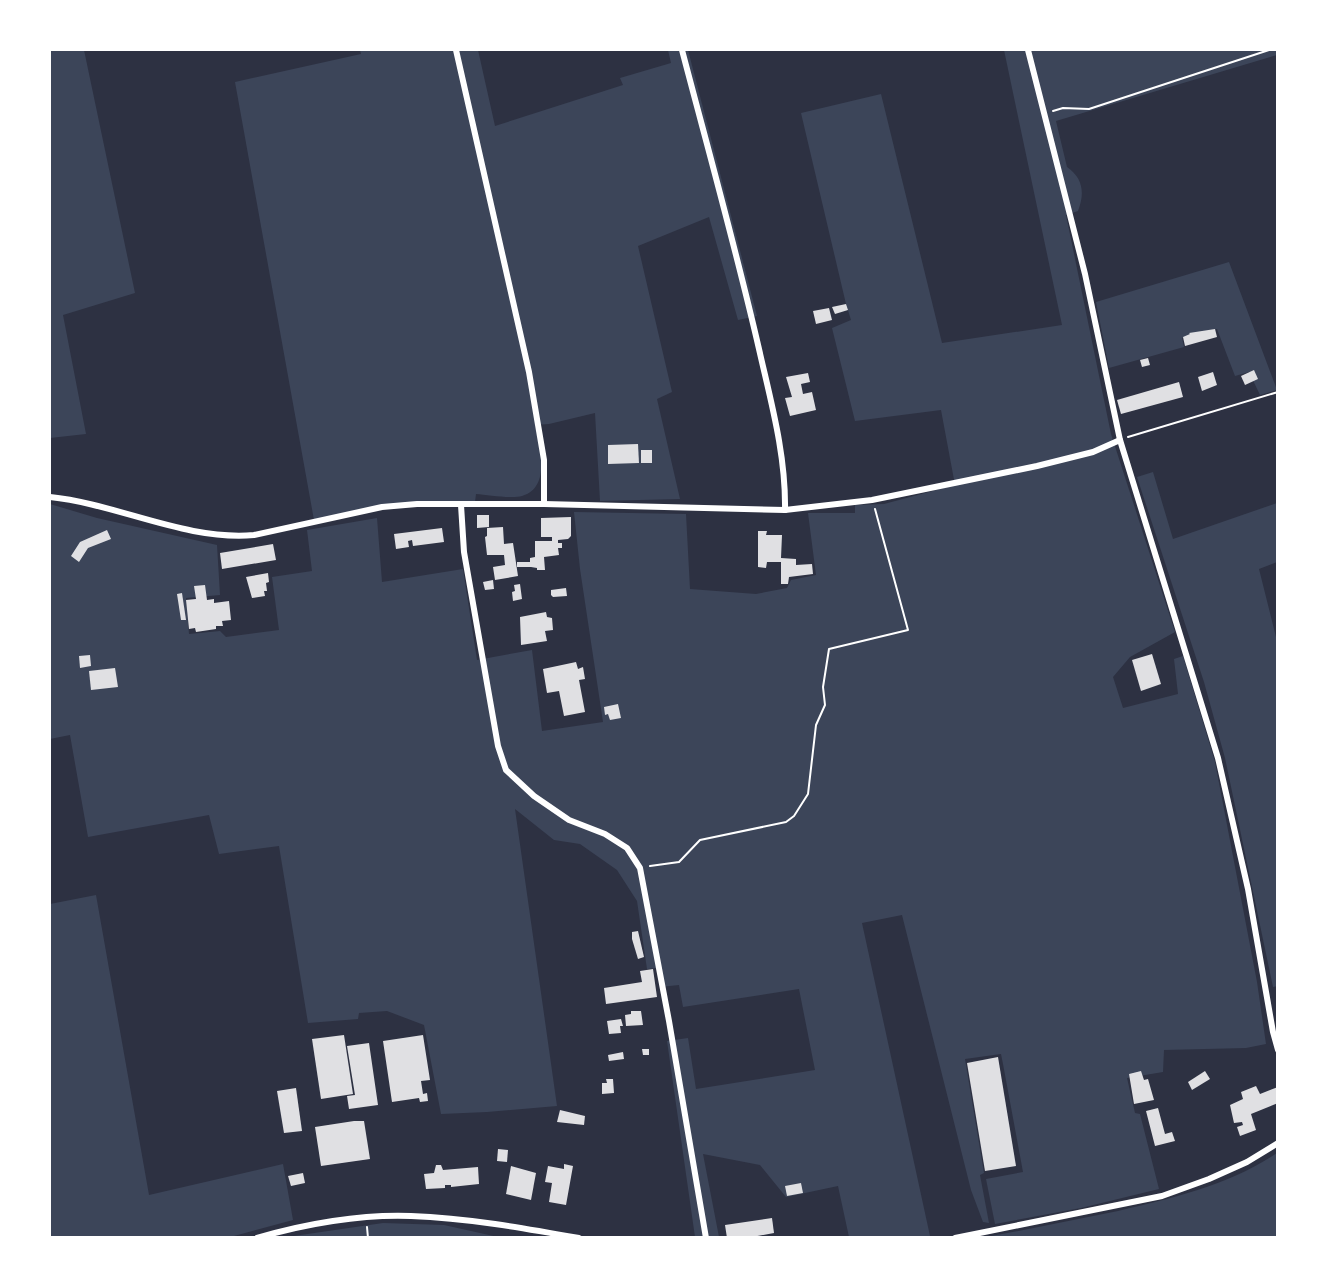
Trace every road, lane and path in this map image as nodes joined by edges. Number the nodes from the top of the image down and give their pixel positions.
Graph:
1 (456, 50) edge
2 (682, 50) edge
3 (1028, 50) edge
4 (1269, 50) edge
5 (1045, 114) junction
6 (1278, 392) edge
7 (1120, 440) junction
8 (50, 496) edge
9 (872, 500) junction
10 (544, 504) junction
11 (461, 505) junction
12 (785, 510) junction
13 (640, 868) junction
14 (1278, 1050) edge
15 (1278, 1143) edge
16 (257, 1238) edge
17 (579, 1238) edge
18 (706, 1238) edge
19 (955, 1238) edge

1 - 10 street
2 - 12 street
3 - 5 street
4 - 5 path
5 - 7 street
6 - 7 path
7 - 9 street
7 - 14 street
8 - 11 street
9 - 12 street
9 - 13 path
10 - 11 street
10 - 12 street
11 - 13 street
13 - 18 street
15 - 19 street
16 - 17 street

